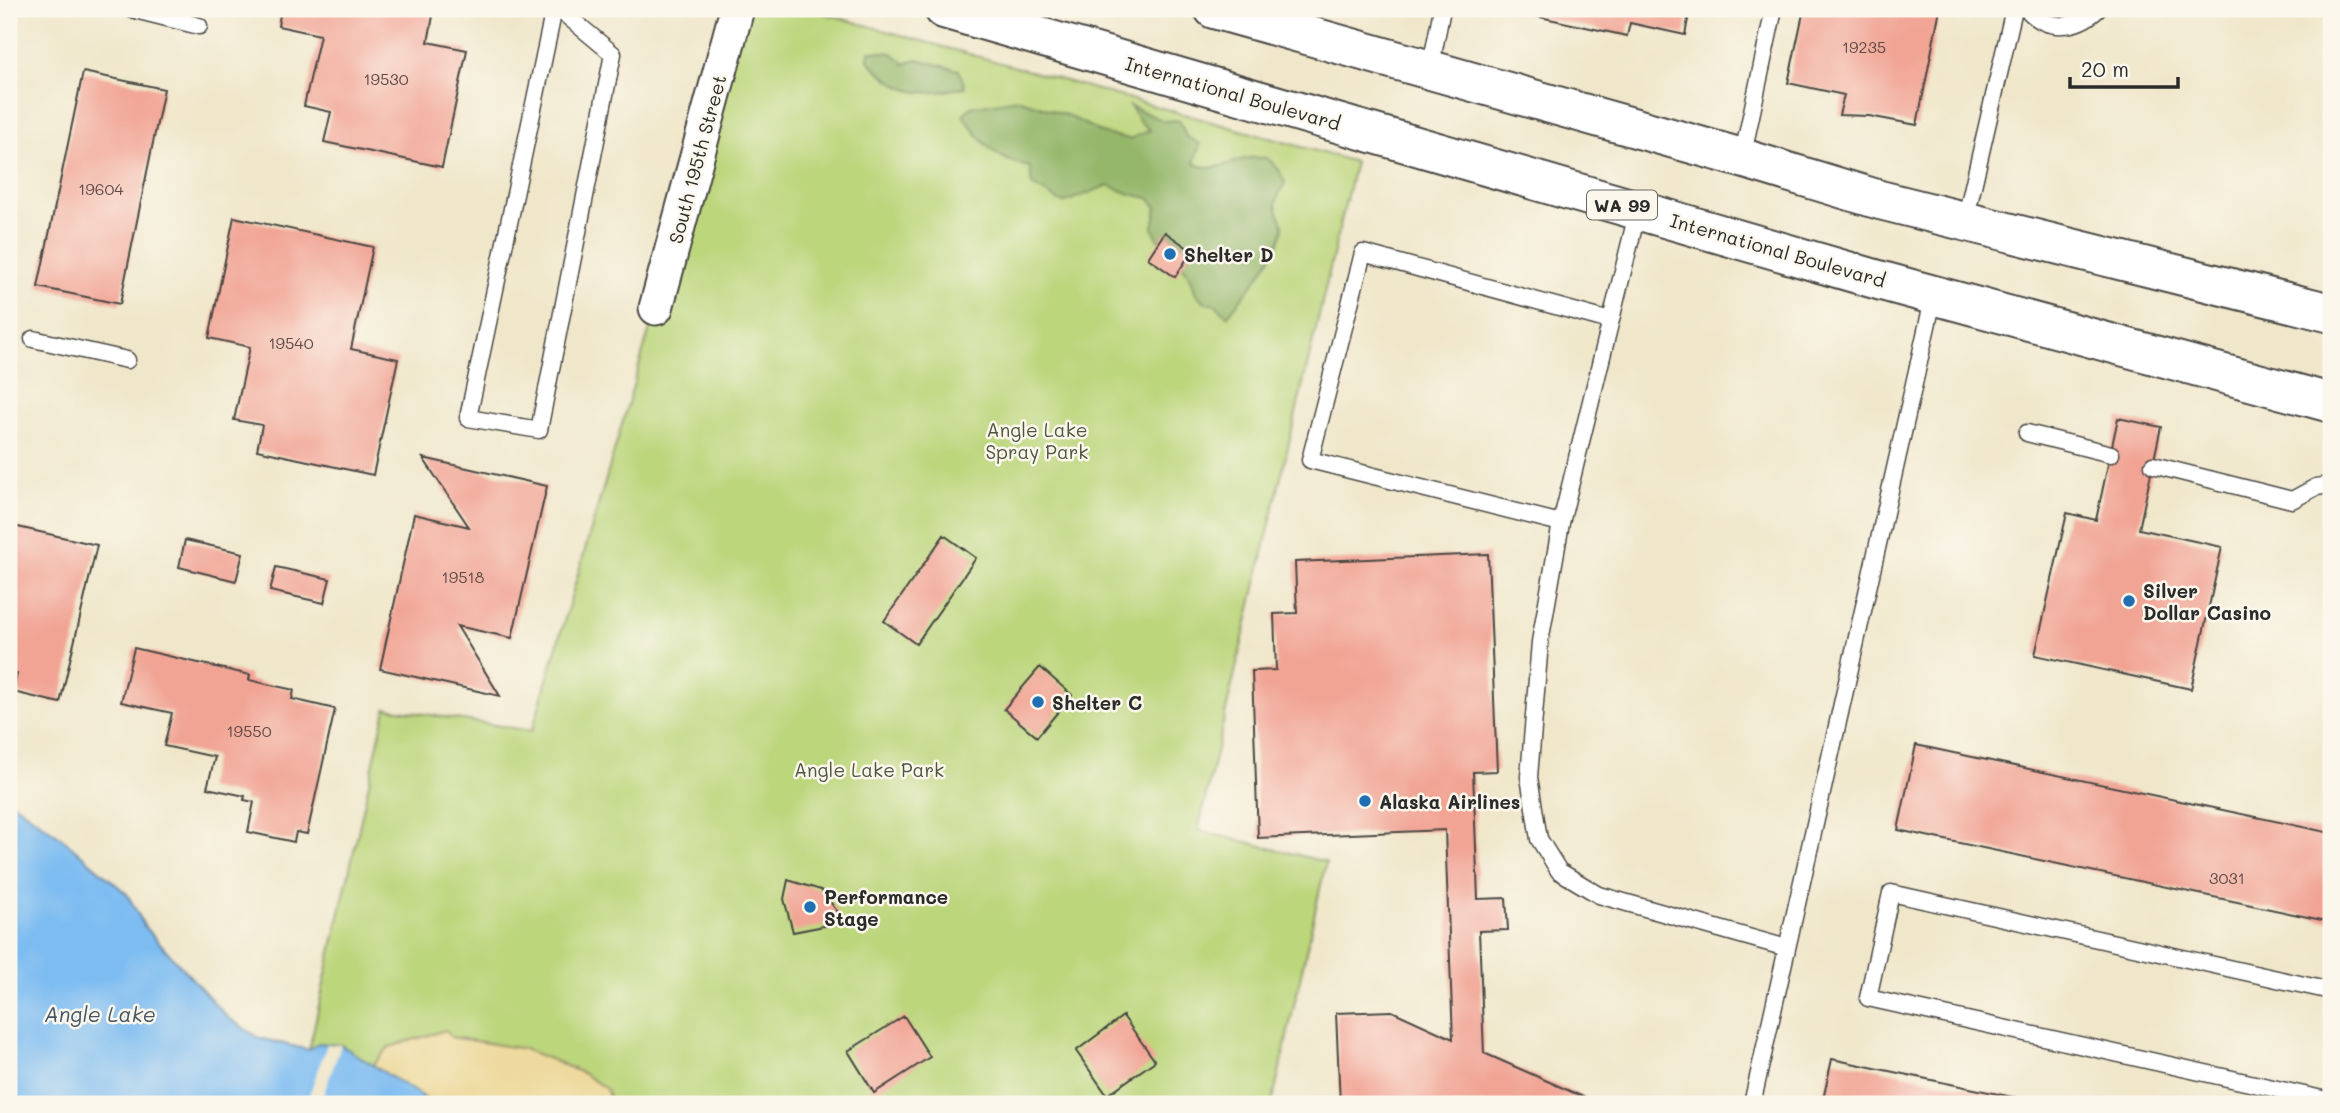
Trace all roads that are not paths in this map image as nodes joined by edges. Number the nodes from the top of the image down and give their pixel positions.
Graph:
1 (131, 9) edge
2 (556, 9) edge
3 (737, 9) edge
4 (944, 9) edge
5 (1214, 9) edge
6 (1442, 9) edge
7 (1774, 9) edge
8 (2014, 9) edge
9 (2027, 9) edge
10 (2098, 9) edge
11 (200, 26) dead end
12 (1430, 70) junction
13 (1742, 158) junction
14 (1638, 210) junction
15 (1965, 221) junction
16 (1934, 295) junction
17 (656, 308) dead end
18 (2331, 313) edge
19 (1611, 321) junction
20 (33, 338) dead end
21 (127, 360) dead end
22 (2331, 403) edge
23 (2027, 433) dead end
24 (2110, 454) dead end
25 (2152, 465) dead end
26 (2331, 485) edge
27 (1561, 523) junction
28 (1787, 948) junction
29 (2331, 991) edge
30 (2331, 1101) edge
31 (1752, 1104) edge

1 - 11 lane
2 - 2 lane
3 - 17 street, South 195th Street
4 - 14 main road, International Boulevard / WA 99
5 - 12 main road
6 - 12 lane
7 - 13 lane
8 - 15 lane
9 - 10 lane
12 - 13 main road
13 - 15 main road
14 - 16 main road, International Boulevard / WA 99
14 - 19 lane
15 - 18 main road
16 - 22 main road, International Boulevard / WA 99
16 - 28 lane
19 - 27 lane
19 - 27 lane
20 - 21 lane
23 - 24 lane
25 - 26 lane
27 - 28 lane
28 - 31 lane
29 - 30 lane

